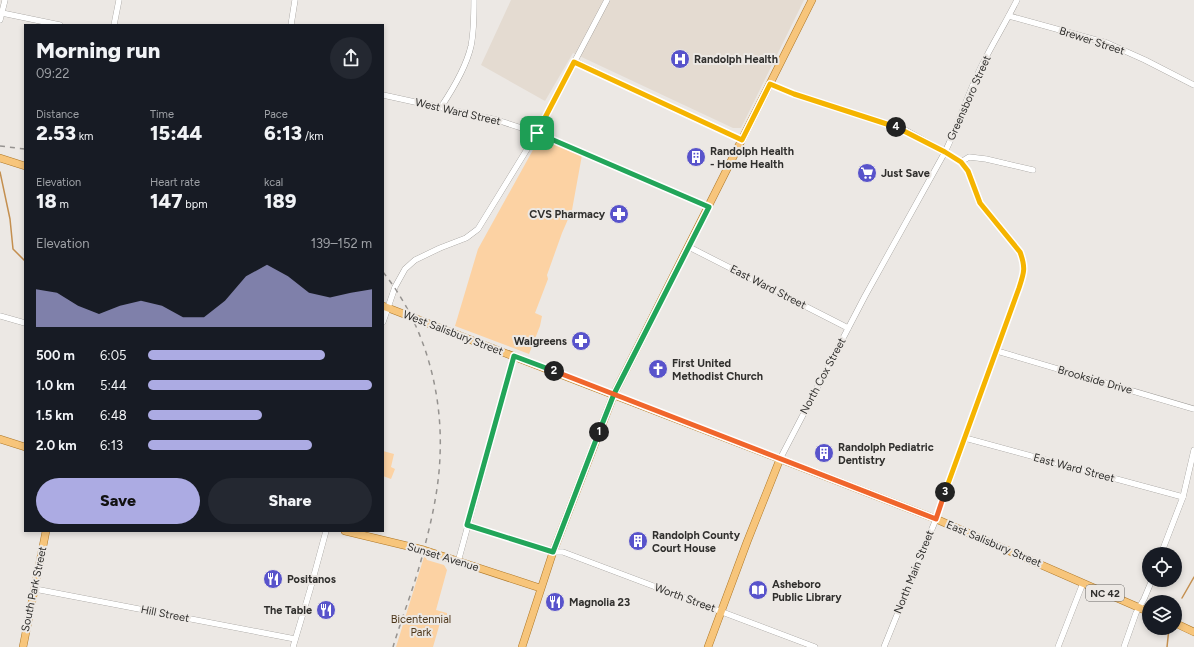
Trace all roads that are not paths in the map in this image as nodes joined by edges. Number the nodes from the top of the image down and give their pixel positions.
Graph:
1 (5, 0) edge
2 (119, 0) edge
3 (295, 0) edge
4 (474, 0) edge
5 (607, 0) edge
6 (812, 0) edge
7 (1017, 0) edge
8 (2, 13) junction
9 (1009, 16) junction
10 (0, 20) edge
11 (55, 24) edge
12 (114, 24) edge
13 (291, 24) edge
14 (574, 62) junction
15 (770, 84) junction
16 (1194, 85) edge
17 (384, 95) edge
18 (442, 107) junction
19 (537, 133) junction
20 (742, 140) junction
21 (945, 152) junction
22 (0, 158) edge
23 (961, 162) junction
24 (24, 166) edge
25 (1033, 170) dead end
26 (709, 207) junction
27 (689, 247) junction
28 (1016, 249) joint
29 (385, 307) edge
30 (0, 316) edge
31 (24, 323) edge
32 (848, 328) junction
33 (997, 351) junction
34 (514, 356) junction
35 (614, 394) junction
36 (1194, 409) edge
37 (965, 438) junction
38 (0, 439) edge
39 (24, 447) edge
40 (1194, 450) edge
41 (780, 459) junction
42 (1183, 497) junction
43 (936, 519) junction
44 (467, 525) junction
45 (46, 532) edge
46 (326, 532) edge
47 (349, 532) edge
48 (1164, 547) edge
49 (553, 552) junction
50 (458, 562) junction
51 (1083, 583) junction
52 (1149, 587) edge
53 (35, 588) junction
54 (540, 588) junction
55 (1139, 608) junction
56 (1142, 609) edge
57 (722, 611) junction
58 (1182, 626) edge
59 (1194, 632) edge
60 (295, 639) junction
61 (23, 647) edge
62 (293, 647) edge
63 (522, 647) edge
64 (708, 647) edge
65 (815, 647) edge
66 (884, 647) edge
67 (1058, 647) edge
68 (1124, 647) edge

1 - 8 street
2 - 12 street
3 - 13 street
4 - 18 street
5 - 14 street
6 - 15 main road
7 - 9 street, Greensboro Street
8 - 10 street
8 - 11 street
9 - 16 street, Brewer Street
9 - 21 street, Greensboro Street
14 - 19 street
14 - 20 street
15 - 20 main road
15 - 21 street
17 - 18 street, West Ward Street
18 - 19 street, West Ward Street
19 - 26 street, West Ward Street
19 - 29 street
20 - 26 main road
21 - 23 street, Greensboro Street
21 - 32 street, North Cox Street
22 - 24 main road
23 - 25 street
23 - 28 street, Greensboro Street
26 - 27 main road
27 - 32 street, East Ward Street
27 - 35 main road
28 - 33 street, North Main Street
29 - 34 main road, West Salisbury Street / NC 42
30 - 31 street
32 - 41 street, North Cox Street
33 - 36 street, Brookside Drive
33 - 37 street, North Main Street
34 - 35 main road, West Salisbury Street / NC 42
34 - 44 street
35 - 41 main road, East Salisbury Street / NC 42
35 - 49 main road
37 - 42 street, East Ward Street
37 - 43 street, North Main Street
38 - 39 main road
40 - 42 street
41 - 43 main road, East Salisbury Street / NC 42
41 - 57 main road, North Cox Street
42 - 48 street
43 - 51 main road, East Salisbury Street / NC 42
43 - 66 street, North Main Street
44 - 49 street, Worth Street
44 - 50 street
45 - 53 main road, South Park Street
46 - 60 street
47 - 50 main road, Sunset Avenue
49 - 54 main road
49 - 57 street, Worth Street
50 - 54 main road, Sunset Avenue
51 - 55 main road, East Salisbury Street / NC 42
51 - 67 street
52 - 55 street
53 - 60 street, Hill Street
53 - 61 main road, South Park Street
54 - 63 main road
55 - 56 main road, East Salisbury Street / NC 42
55 - 68 street
57 - 64 main road, North Cox Street
57 - 65 street, Worth Street
58 - 59 main road
60 - 62 street

